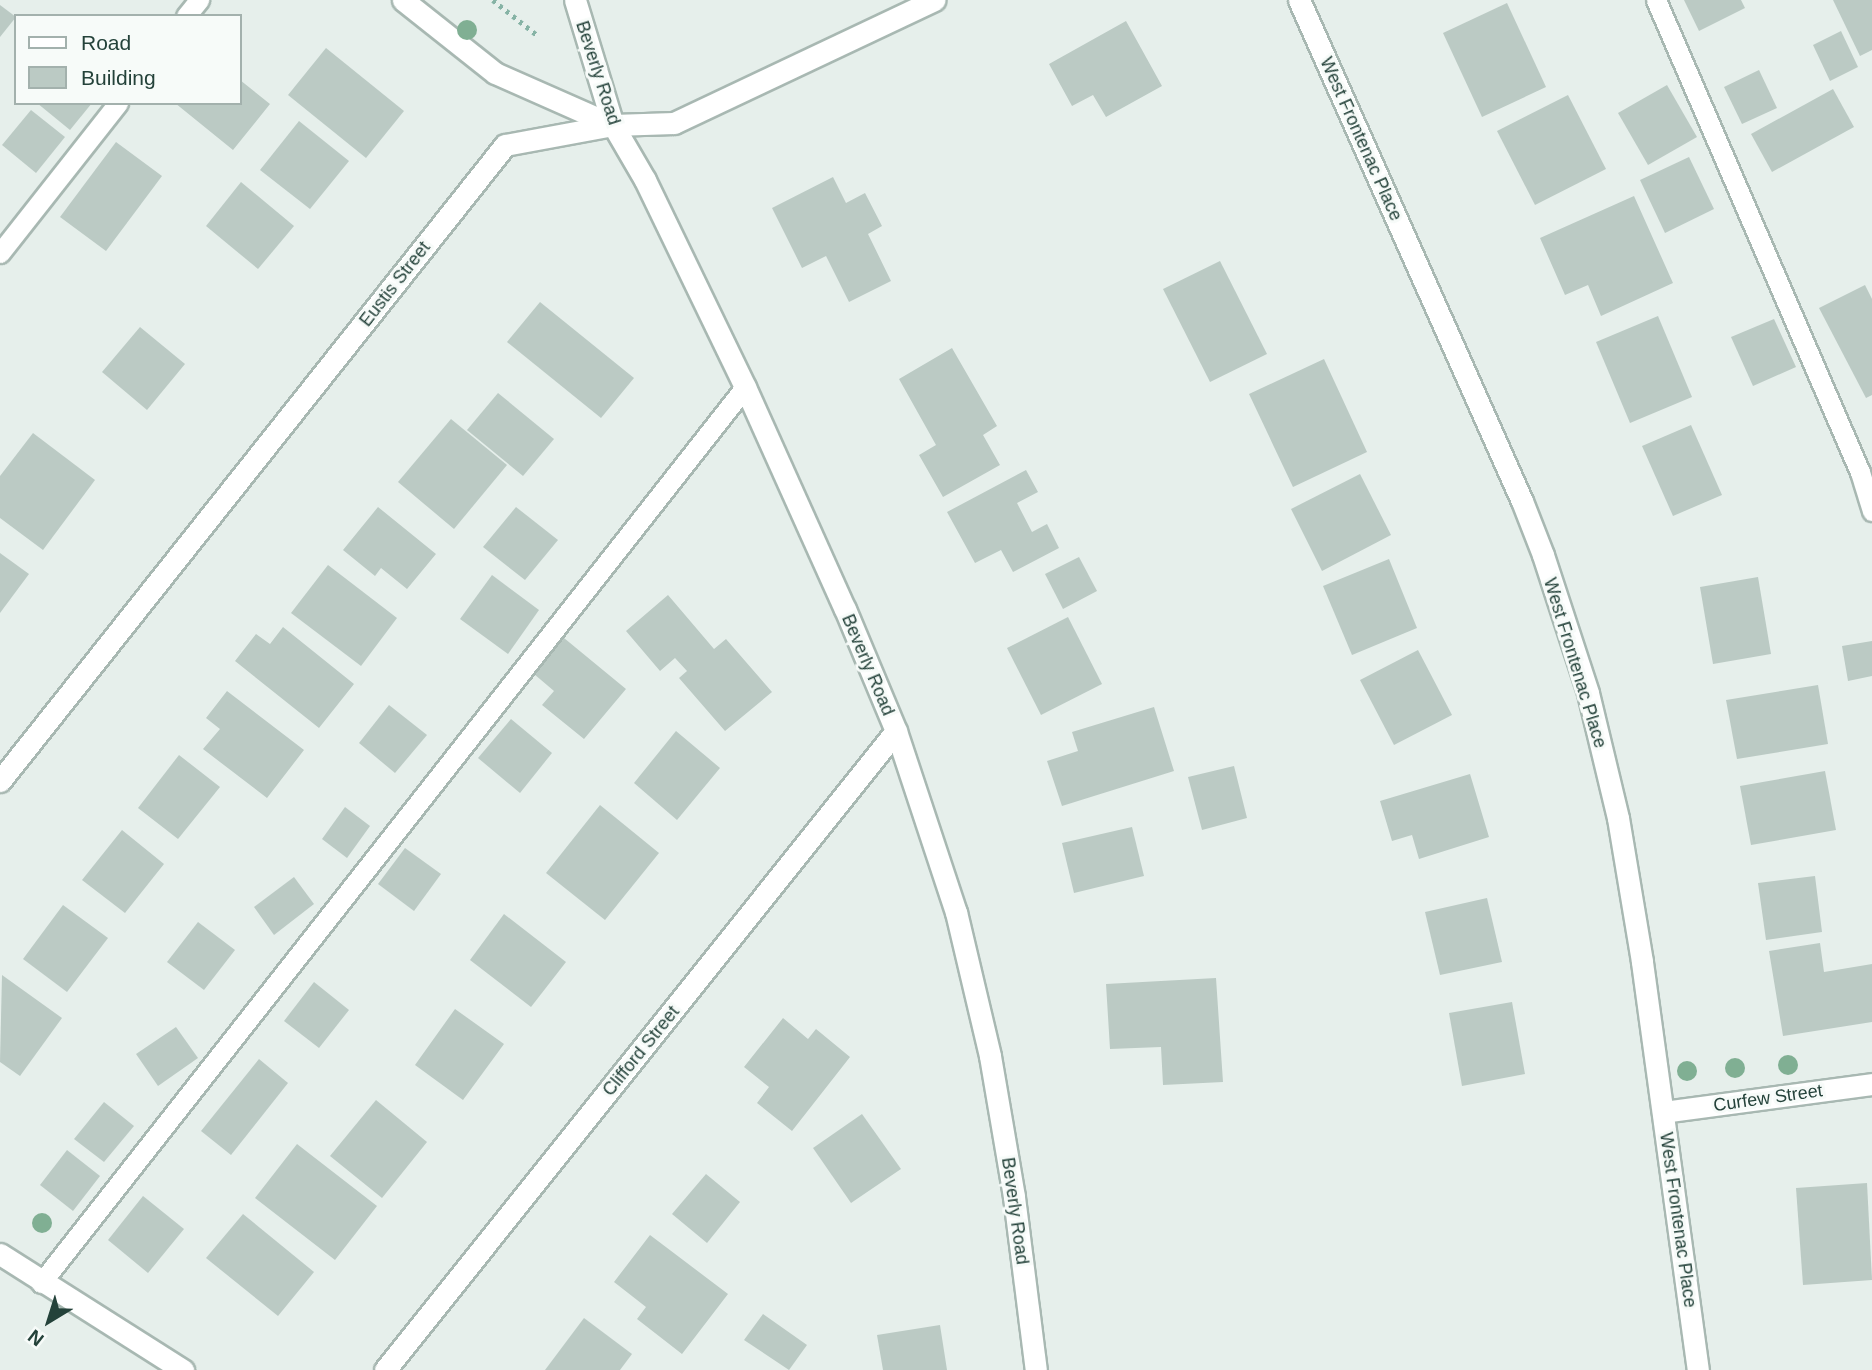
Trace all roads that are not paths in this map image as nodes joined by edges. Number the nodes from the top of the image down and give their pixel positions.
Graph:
1 (403, 0) edge
2 (575, 0) edge
3 (934, 0) edge
4 (1299, 0) edge
5 (1657, 0) edge
6 (116, 105) edge
7 (613, 124) junction
8 (0, 253) edge
9 (745, 387) junction
10 (1872, 511) edge
11 (896, 731) junction
12 (0, 781) edge
13 (1872, 1084) edge
14 (1664, 1112) junction
15 (0, 1254) edge
16 (41, 1283) junction
17 (183, 1370) edge
18 (385, 1370) edge
19 (1036, 1370) edge
20 (1698, 1370) edge

1 - 7 street
2 - 7 street, Beverly Road
3 - 7 street, Eustis Street
4 - 14 street, West Frontenac Place
5 - 10 lane
6 - 8 lane
7 - 9 street, Beverly Road
7 - 12 street, Eustis Street
9 - 11 street, Beverly Road
9 - 16 lane
11 - 18 street, Clifford Street
11 - 19 street, Beverly Road
13 - 14 street, Curfew Street
14 - 20 street, West Frontenac Place
15 - 16 street
16 - 17 street

